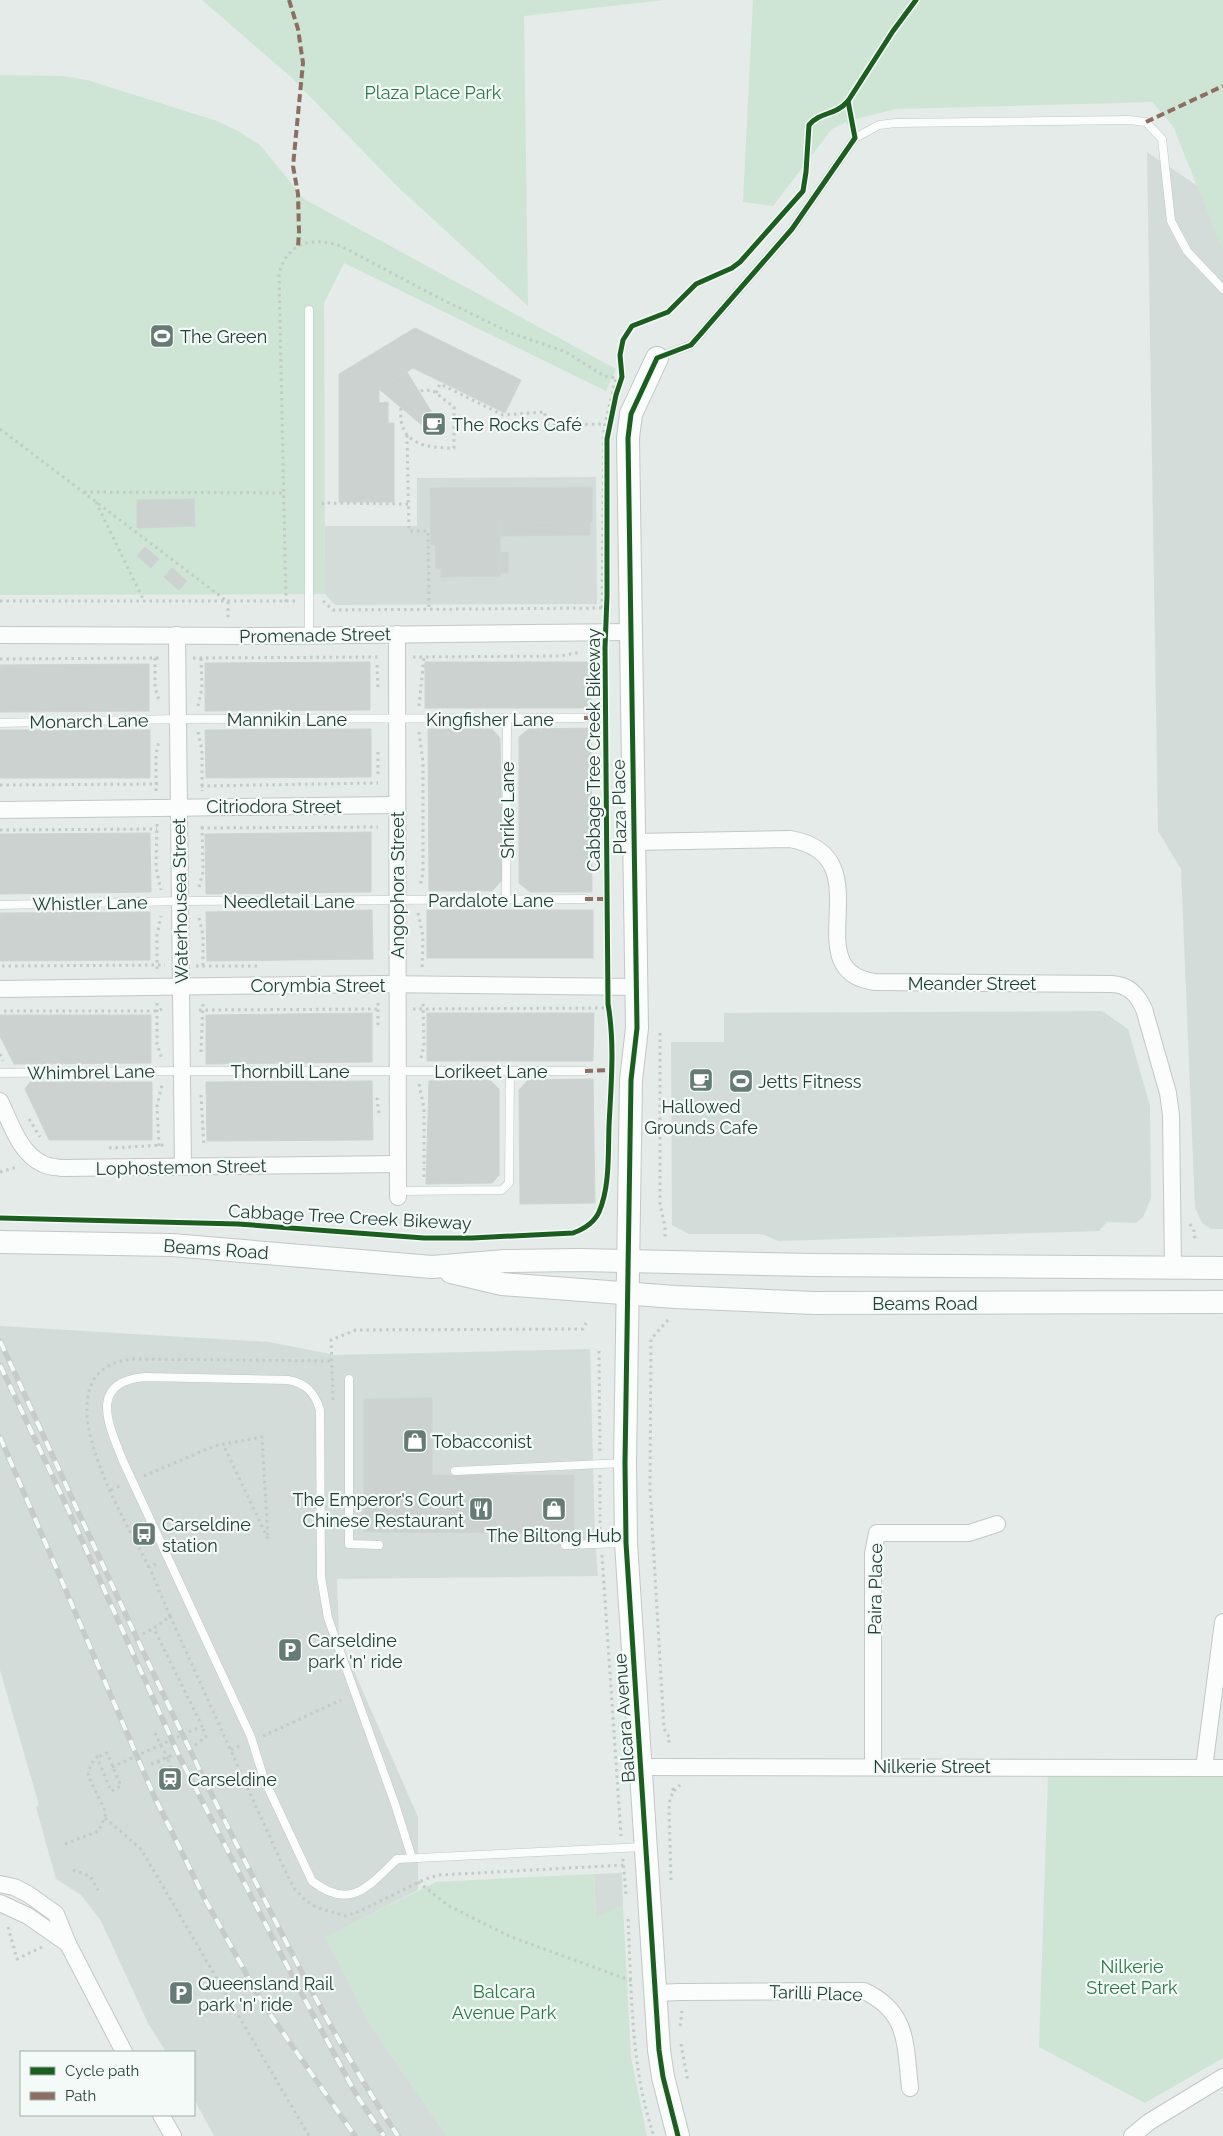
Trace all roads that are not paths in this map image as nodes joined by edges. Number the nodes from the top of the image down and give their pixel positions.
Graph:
1 (1223, 289) edge
2 (310, 310) dead end
3 (657, 358) joint
4 (630, 632) junction
5 (397, 634) junction
6 (0, 635) edge
7 (177, 635) junction
8 (309, 635) junction
9 (584, 718) dead end
10 (178, 719) junction
11 (390, 719) junction
12 (507, 719) junction
13 (0, 723) edge
14 (397, 805) junction
15 (179, 807) junction
16 (0, 810) edge
17 (634, 842) junction
18 (506, 900) junction
19 (585, 900) dead end
20 (180, 901) junction
21 (397, 901) junction
22 (0, 905) edge
23 (397, 984) junction
24 (181, 986) junction
25 (636, 987) junction
26 (0, 989) edge
27 (182, 1071) junction
28 (390, 1071) junction
29 (510, 1071) junction
30 (585, 1071) dead end
31 (0, 1073) edge
32 (0, 1101) edge
33 (398, 1164) junction
34 (183, 1166) junction
35 (398, 1194) joint
36 (4, 1242) edge
37 (628, 1261) junction
38 (432, 1267) junction
39 (1173, 1267) junction
40 (1223, 1268) edge
41 (626, 1295) junction
42 (1223, 1302) edge
43 (349, 1379) dead end
44 (625, 1463) junction
45 (455, 1471) dead end
46 (998, 1524) dead end
47 (626, 1543) junction
48 (379, 1545) dead end
49 (565, 1545) dead end
50 (1223, 1622) edge
51 (641, 1767) junction
52 (873, 1767) junction
53 (1204, 1768) junction
54 (1223, 1768) edge
55 (645, 1847) junction
56 (412, 1858) junction
57 (0, 1884) edge
58 (0, 1903) edge
59 (68, 1944) junction
60 (655, 1993) junction
61 (123, 2051) edge
62 (1223, 2077) edge
63 (910, 2088) dead end
64 (162, 2116) edge
65 (173, 2136) edge
66 (678, 2136) edge
67 (1132, 2136) edge

1 - 3 lane
2 - 8 lane
3 - 4 main road, Plaza Place
4 - 5 street, Promenade Street
4 - 17 main road, Plaza Place
5 - 8 street, Promenade Street
5 - 11 street, Angophora Street
6 - 7 street, Promenade Street
7 - 8 street, Promenade Street
7 - 10 street, Waterhousea Street
9 - 12 lane, Kingfisher Lane
10 - 11 lane, Mannikin Lane
10 - 13 lane, Monarch Lane
10 - 15 street, Waterhousea Street
11 - 12 lane, Kingfisher Lane
11 - 14 street, Angophora Street
12 - 18 lane, Shrike Lane
14 - 15 street, Citriodora Street
14 - 21 street, Angophora Street
15 - 16 street, Citriodora Street
15 - 20 street, Waterhousea Street
17 - 25 main road, Plaza Place
17 - 39 street, Meander Street
18 - 19 lane, Pardalote Lane
18 - 21 lane, Pardalote Lane
20 - 21 lane, Needletail Lane
20 - 22 lane, Whistler Lane
20 - 24 street, Waterhousea Street
21 - 23 street, Angophora Street
23 - 24 street, Corymbia Street
23 - 25 street, Corymbia Street
23 - 28 street, Angophora Street
24 - 26 street, Corymbia Street
24 - 27 street, Waterhousea Street
25 - 37 main road, Plaza Place
27 - 28 lane, Thornbill Lane
27 - 31 lane, Whimbrel Lane
27 - 34 street, Waterhousea Street
28 - 29 lane, Lorikeet Lane
28 - 33 street, Angophora Street
29 - 30 lane, Lorikeet Lane
29 - 35 lane
32 - 34 street, Lophostemon Street
33 - 34 street, Lophostemon Street
33 - 35 street, Angophora Street
36 - 38 main road, Beams Road
37 - 38 main road, Beams Road
37 - 39 main road, Beams Road
37 - 41 main road
38 - 41 main road, Beams Road
39 - 40 main road, Beams Road
41 - 42 main road, Beams Road
41 - 44 main road, Balcara Avenue
43 - 48 lane
44 - 45 lane
44 - 47 main road, Balcara Avenue
46 - 52 street, Paira Place
47 - 49 lane
47 - 51 main road, Balcara Avenue
50 - 53 street
51 - 52 street, Nilkerie Street
51 - 55 main road, Balcara Avenue
52 - 53 street, Nilkerie Street
53 - 54 street, Nilkerie Street
55 - 56 lane
55 - 60 main road, Balcara Avenue
56 - 56 lane
57 - 59 street
58 - 59 street
59 - 61 street
60 - 63 street, Tarilli Place
60 - 66 main road, Balcara Avenue
62 - 67 street
64 - 65 street

